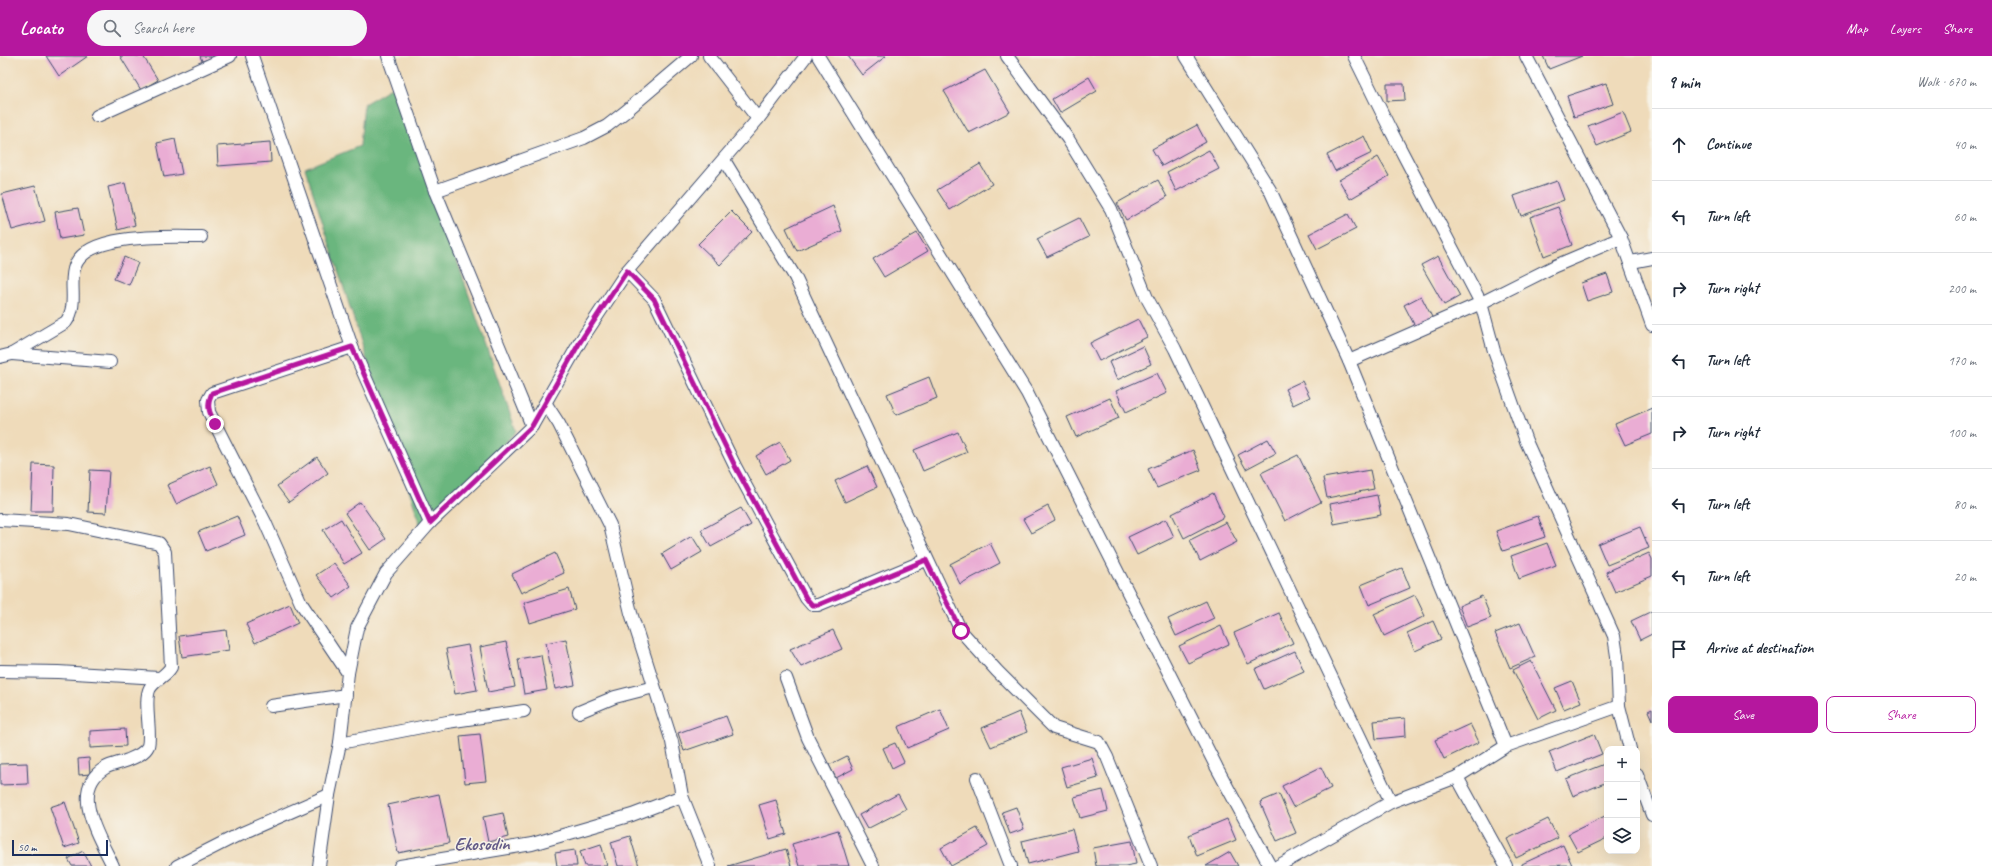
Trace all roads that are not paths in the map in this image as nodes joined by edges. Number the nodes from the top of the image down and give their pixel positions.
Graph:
1 (230, 56) edge
2 (252, 56) edge
3 (388, 56) edge
4 (691, 56) edge
5 (709, 56) edge
6 (806, 56) edge
7 (818, 56) edge
8 (1007, 56) edge
9 (1186, 56) edge
10 (1354, 56) edge
11 (1526, 56) edge
12 (97, 116) dead end
13 (758, 119) junction
14 (724, 160) junction
15 (435, 191) junction
16 (201, 237) dead end
17 (1621, 238) junction
18 (1652, 258) edge
19 (1630, 262) junction
20 (627, 271) junction
21 (1481, 304) junction
22 (1652, 325) edge
23 (352, 347) junction
24 (12, 354) junction
25 (0, 357) edge
26 (1349, 361) junction
27 (110, 362) dead end
28 (546, 404) junction
29 (532, 426) junction
30 (0, 520) edge
31 (430, 523) junction
32 (926, 560) junction
33 (0, 670) edge
34 (348, 673) junction
35 (159, 678) junction
36 (786, 678) dead end
37 (654, 687) junction
38 (346, 694) junction
39 (271, 706) dead end
40 (1619, 706) junction
41 (524, 711) dead end
42 (579, 712) dead end
43 (340, 743) junction
44 (1506, 746) junction
45 (1629, 746) edge
46 (1457, 777) junction
47 (977, 778) dead end
48 (1640, 782) edge
49 (329, 795) junction
50 (682, 796) junction
51 (1391, 802) junction
52 (1652, 815) edge
53 (113, 866) edge
54 (177, 866) edge
55 (319, 866) edge
56 (400, 866) edge
57 (710, 866) edge
58 (873, 866) edge
59 (1011, 866) edge
60 (1151, 866) edge
61 (1270, 866) edge
62 (1278, 866) edge
63 (1506, 866) edge

1 - 12 street
2 - 23 street
3 - 15 street
4 - 15 street
5 - 13 street
6 - 13 street
7 - 61 street
8 - 51 street
9 - 26 street
10 - 21 street
11 - 17 street
13 - 14 street
14 - 20 street
14 - 32 street
15 - 29 street
16 - 24 street
17 - 19 street
17 - 21 street
18 - 19 street
19 - 22 street
20 - 28 street
20 - 32 street
21 - 26 street
21 - 40 street
23 - 31 street
23 - 34 street
24 - 25 street
24 - 27 street
26 - 44 street
28 - 29 street
28 - 37 street
29 - 31 street
30 - 35 street
31 - 34 street
32 - 60 street
33 - 35 street
34 - 38 street
35 - 53 street
36 - 58 street
37 - 42 street
37 - 50 street
38 - 39 street
38 - 43 street
40 - 44 street
40 - 45 street
41 - 43 street
43 - 49 street
44 - 46 street
46 - 51 street
46 - 63 street
47 - 59 street
48 - 52 street
49 - 54 street
49 - 55 street
50 - 56 street
50 - 57 street
51 - 62 street

